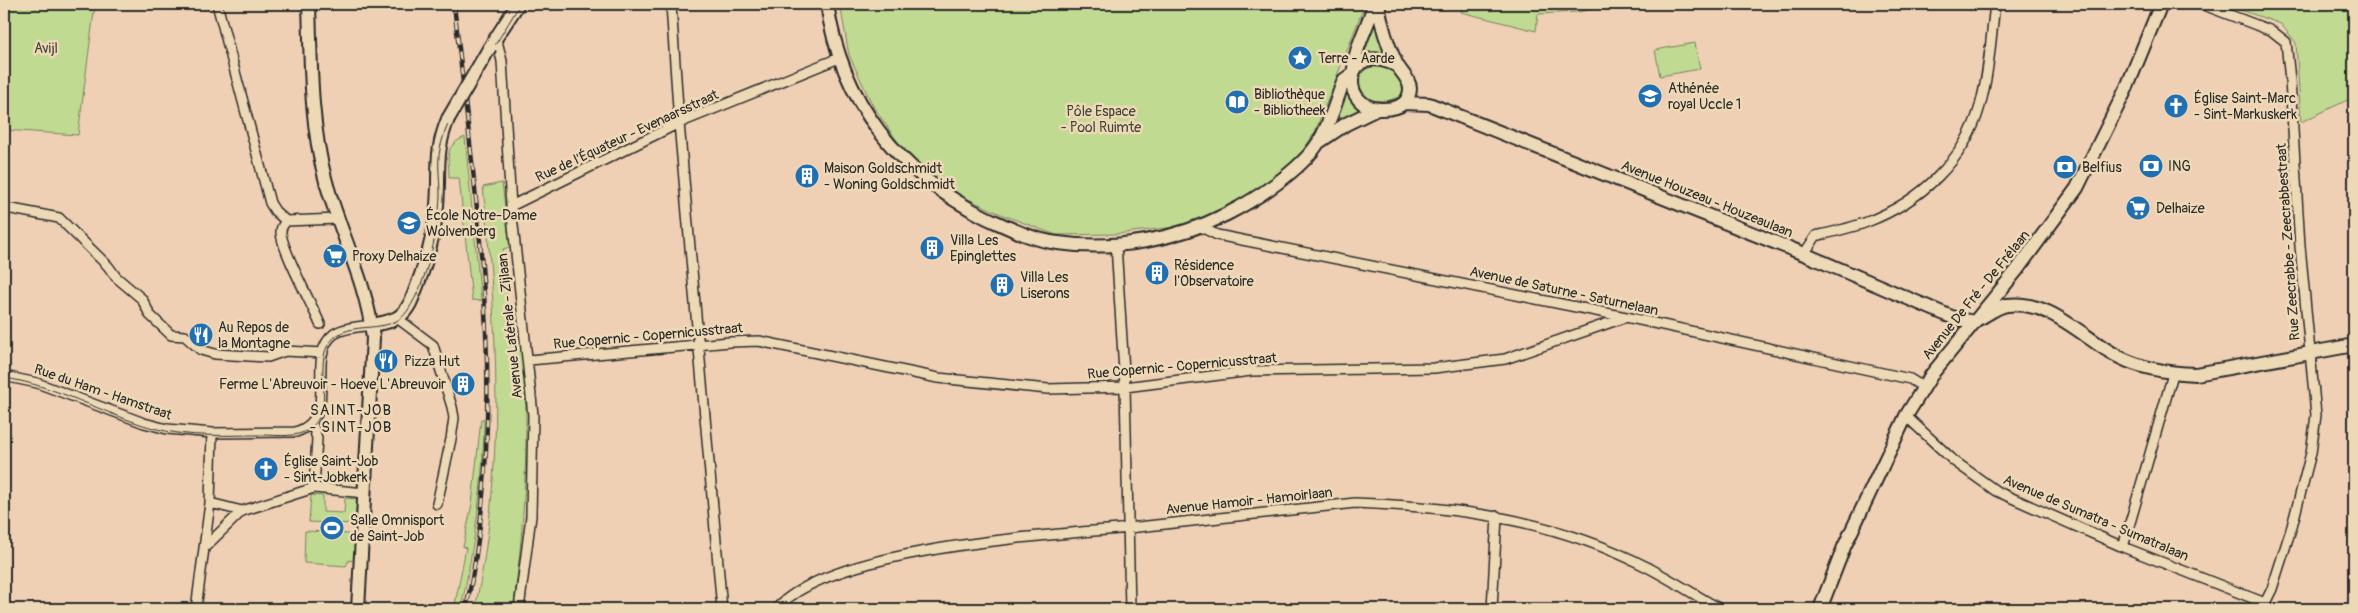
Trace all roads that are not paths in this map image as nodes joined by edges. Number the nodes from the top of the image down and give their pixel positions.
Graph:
1 (217, 4) edge
2 (309, 4) edge
3 (518, 4) edge
4 (671, 4) edge
5 (827, 4) edge
6 (1376, 4) edge
7 (1995, 4) edge
8 (2161, 4) edge
9 (2201, 4) edge
10 (493, 44) junction
11 (839, 58) junction
12 (1396, 65) junction
13 (1353, 72) junction
14 (1410, 89) junction
15 (1404, 103) junction
16 (1429, 104) junction
17 (1377, 109) junction
18 (679, 123) junction
19 (1319, 142) junction
20 (512, 206) junction
21 (4, 210) edge
22 (338, 219) junction
23 (286, 221) junction
24 (1199, 226) junction
25 (1116, 245) junction
26 (1804, 254) junction
27 (397, 318) junction
28 (1626, 318) junction
29 (1974, 322) junction
30 (320, 324) dead end
31 (372, 324) junction
32 (699, 345) junction
33 (2354, 345) edge
34 (323, 353) junction
35 (2311, 353) junction
36 (529, 360) junction
37 (2173, 374) junction
38 (4, 376) edge
39 (1125, 387) junction
40 (1923, 387) junction
41 (1906, 416) junction
42 (312, 423) junction
43 (212, 433) junction
44 (314, 488) junction
45 (365, 493) junction
46 (210, 503) junction
47 (437, 504) dead end
48 (242, 511) junction
49 (1497, 516) junction
50 (1127, 528) junction
51 (2123, 547) junction
52 (204, 548) junction
53 (2264, 606) edge
54 (196, 609) edge
55 (358, 609) edge
56 (519, 609) edge
57 (722, 609) edge
58 (776, 609) edge
59 (1130, 609) edge
60 (1492, 609) edge
61 (1720, 609) edge
62 (1820, 609) edge

1 - 23 street
2 - 22 street
3 - 10 street
4 - 18 street
5 - 11 street
6 - 12 street
6 - 13 street
7 - 26 street
8 - 29 street, Avenue De Fré - De Frélaan
9 - 35 street, Rue Zeecrabbe - Zeecrabbestraat
10 - 20 street, Avenue Latérale - Zijlaan
10 - 27 street, bridge
11 - 18 street, Rue de l'Équateur - Evenaarsstraat
11 - 25 street
12 - 13 street
12 - 14 street
13 - 17 street
13 - 19 street
14 - 15 street
14 - 16 street, Avenue Houzeau - Houzeaulaan
15 - 16 street, Avenue Houzeau - Houzeaulaan
15 - 17 street
16 - 26 street, Avenue Houzeau - Houzeaulaan
17 - 19 street
18 - 20 street, Rue de l'Équateur - Evenaarsstraat
18 - 32 street
19 - 24 street
20 - 36 street, Avenue Latérale - Zijlaan
21 - 34 street
22 - 23 street
22 - 31 street
23 - 30 street
24 - 25 street
24 - 28 street, Avenue de Saturne - Saturnelaan
25 - 39 street
26 - 29 street, Avenue Houzeau - Houzeaulaan
27 - 31 street
27 - 47 street
28 - 39 street, Rue Copernic - Copernicusstraat
28 - 40 street, Avenue de Saturne - Saturnelaan
29 - 37 street
29 - 40 street, Avenue De Fré - De Frélaan
31 - 34 street
31 - 45 street
32 - 36 street, Rue Copernic - Copernicusstraat
32 - 39 street, Rue Copernic - Copernicusstraat
32 - 57 street
33 - 35 street
34 - 42 street
35 - 37 street
35 - 53 street, Rue Zeecrabbe - Zeecrabbestraat
36 - 56 street, Avenue Latérale - Zijlaan
37 - 51 street
38 - 43 street, Rue du Ham - Hamstraat
39 - 50 street
40 - 41 street, Avenue De Fré - De Frélaan
41 - 51 street, Avenue de Sumatra - Sumatralaan
41 - 62 street, Avenue De Fré - De Frélaan
42 - 43 street, Rue du Ham - Hamstraat
42 - 44 street
43 - 46 street
44 - 45 street
44 - 48 street
45 - 55 street
46 - 48 street
46 - 52 street
48 - 52 street
49 - 50 street, Avenue Hamoir - Hamoirlaan
49 - 60 street
49 - 61 street, Avenue Hamoir - Hamoirlaan
50 - 58 street, Avenue Hamoir - Hamoirlaan
50 - 59 street
51 - 53 street, Avenue de Sumatra - Sumatralaan
52 - 54 street

